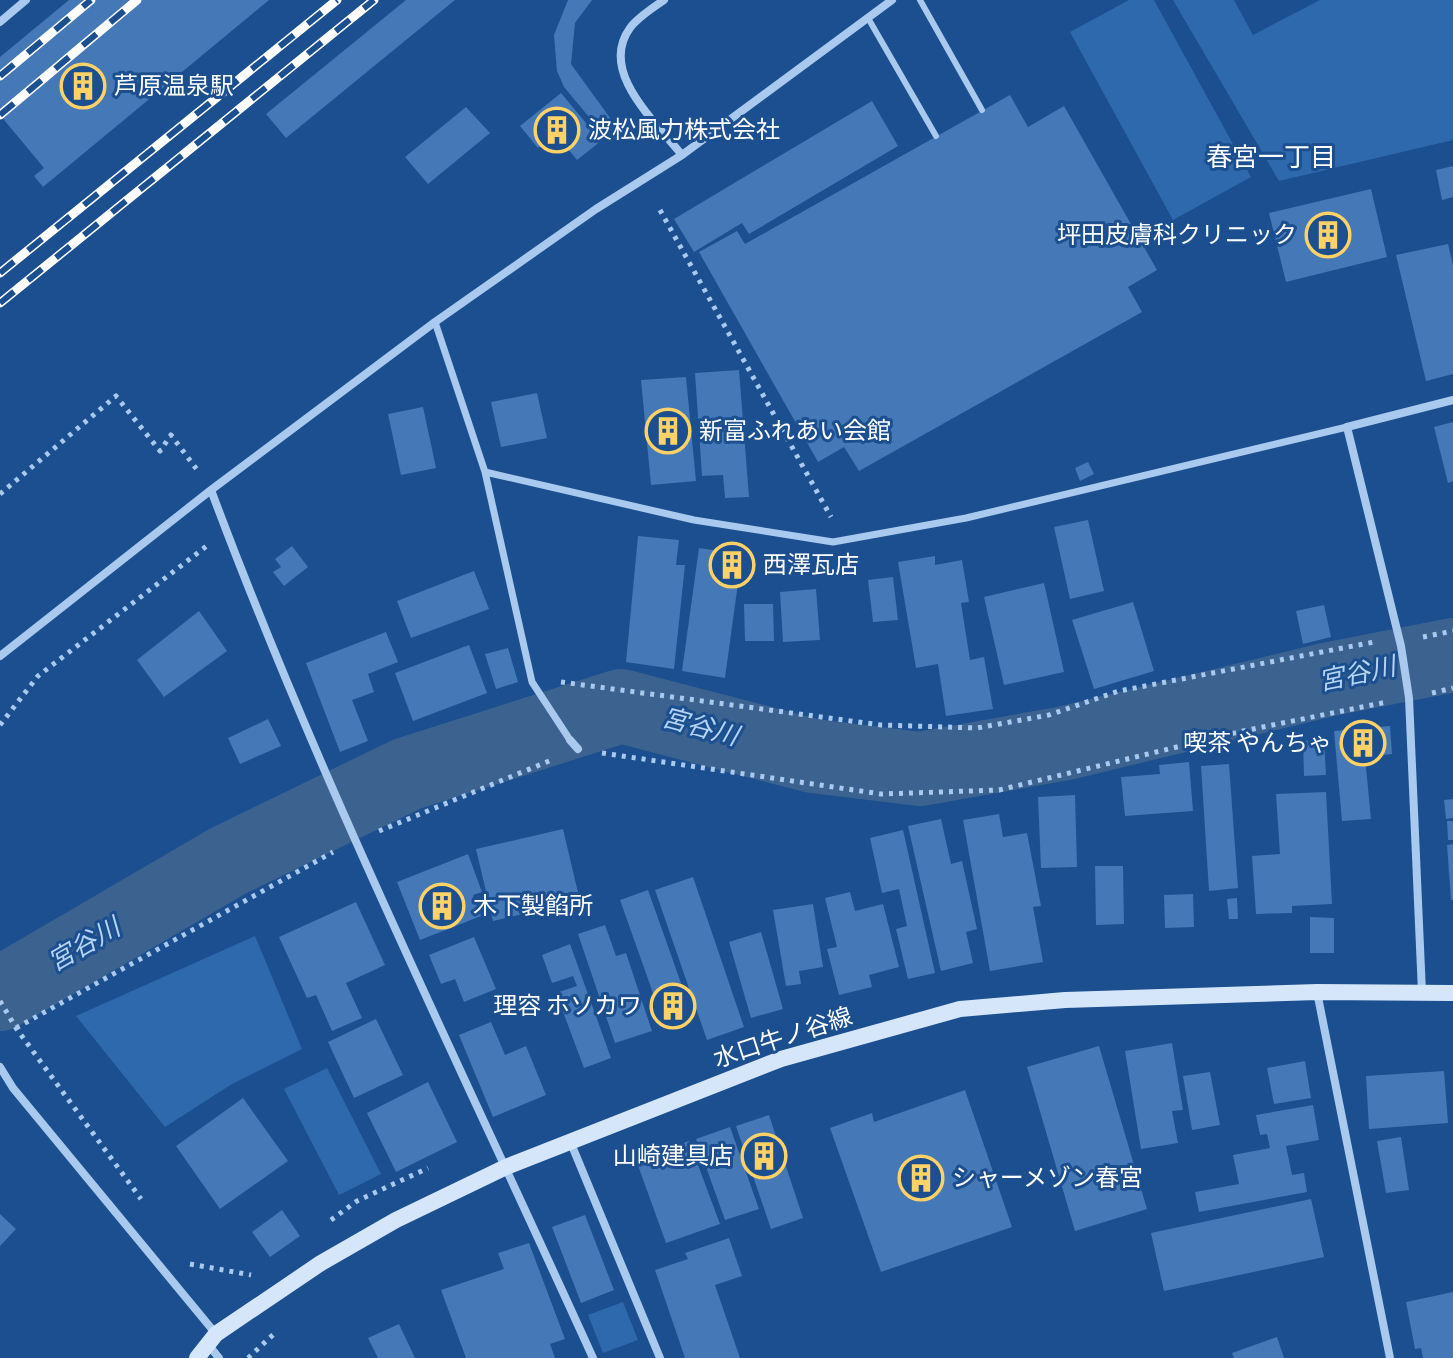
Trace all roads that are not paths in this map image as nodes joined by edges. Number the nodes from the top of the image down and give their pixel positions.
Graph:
1 (26, 0) edge
2 (664, 0) edge
3 (892, 0) edge
4 (920, 0) edge
5 (868, 18) junction
6 (0, 22) edge
7 (982, 110) dead end
8 (936, 136) dead end
9 (682, 155) junction
10 (435, 322) junction
11 (1453, 400) edge
12 (1347, 427) junction
13 (485, 472) junction
14 (211, 490) junction
15 (0, 656) edge
16 (570, 740) joint
17 (578, 749) road end
18 (1317, 992) junction
19 (1422, 993) junction
20 (1453, 993) edge
21 (0, 1067) edge
22 (570, 1141) junction
23 (506, 1167) junction
24 (212, 1339) junction
25 (197, 1358) edge
26 (219, 1358) edge
27 (593, 1358) edge
28 (660, 1358) edge
29 (1390, 1358) edge

1 - 6 street
2 - 9 street
3 - 5 street
4 - 7 lane
5 - 8 lane
5 - 9 street
9 - 10 street
10 - 13 street
10 - 14 street
11 - 12 street
12 - 13 street
12 - 19 street
13 - 16 street
14 - 15 street
14 - 23 street
16 - 17 street
18 - 19 main road, 水口牛ノ谷線
18 - 22 main road, 水口牛ノ谷線
18 - 29 street
19 - 20 main road, 水口牛ノ谷線
21 - 24 street
22 - 23 main road, 水口牛ノ谷線
22 - 28 street
23 - 24 main road, 水口牛ノ谷線
23 - 27 street
24 - 25 main road, 水口牛ノ谷線
24 - 26 street

